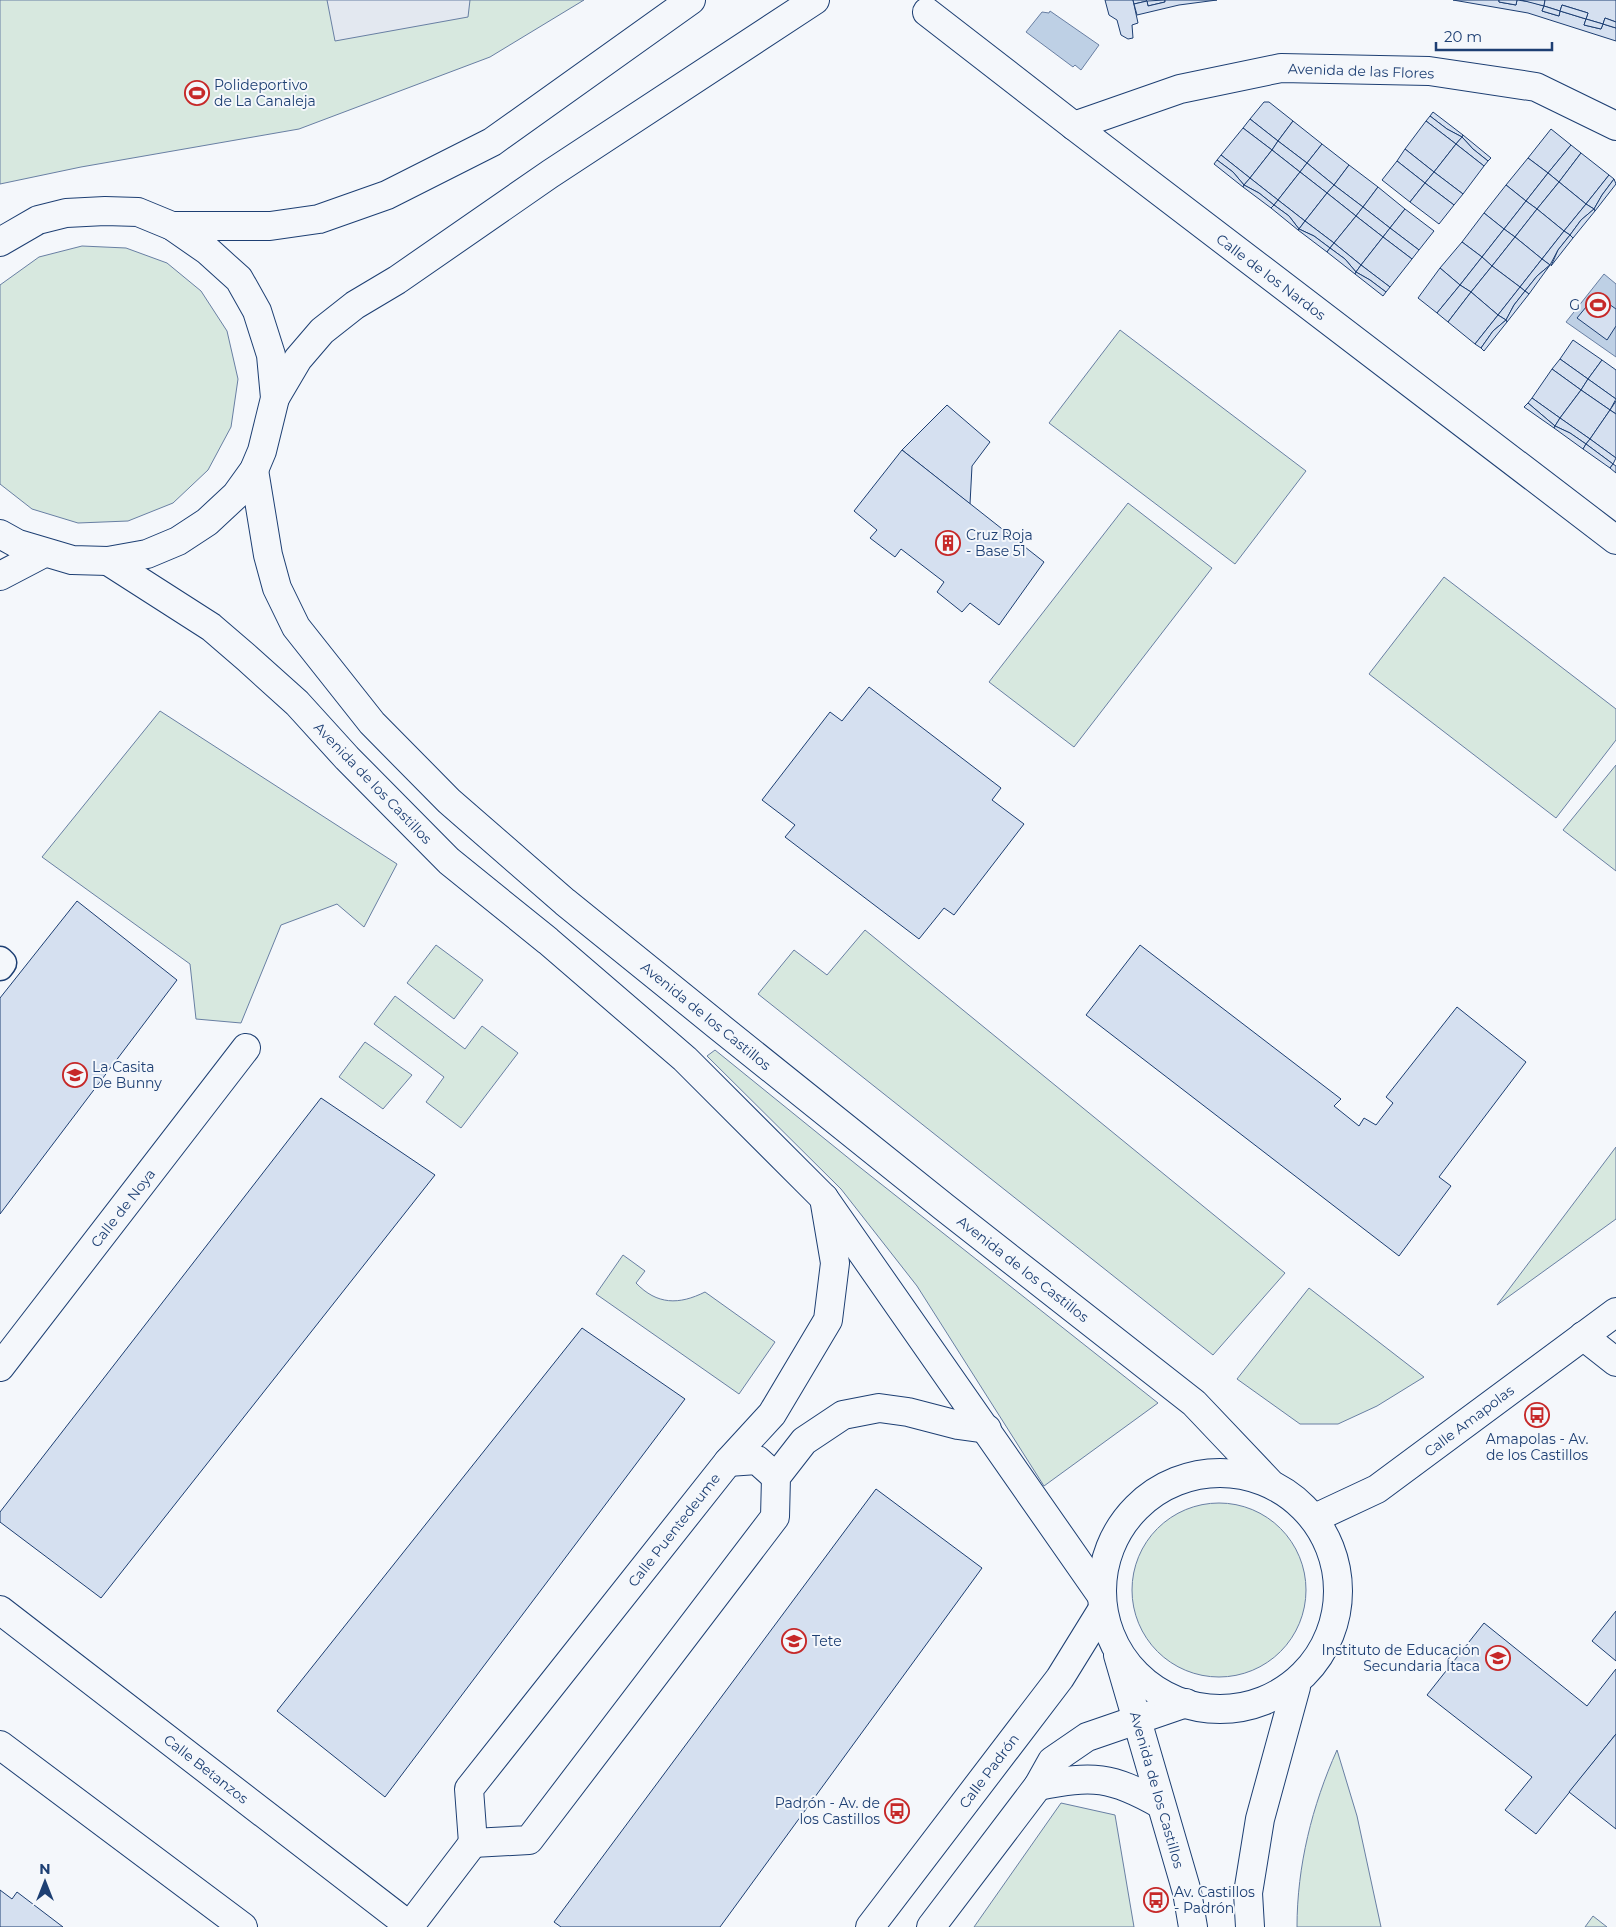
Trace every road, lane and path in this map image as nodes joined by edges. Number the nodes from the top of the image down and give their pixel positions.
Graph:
1 (691, 0) edge
2 (815, 0) edge
3 (927, 12) dead end
4 (1074, 126) junction
5 (1616, 126) edge
6 (172, 226) junction
7 (0, 242) edge
8 (276, 398) junction
9 (254, 470) junction
10 (0, 534) edge
11 (1616, 540) edge
12 (44, 553) junction
13 (108, 561) junction
14 (0, 576) edge
15 (0, 960) edge
16 (0, 967) edge
17 (246, 1048) dead end
18 (824, 1198) junction
19 (1616, 1312) edge
20 (1583, 1336) junction
21 (1616, 1362) edge
22 (0, 1367) edge
23 (987, 1429) junction
24 (728, 1462) junction
25 (776, 1477) junction
26 (1269, 1482) junction
27 (1315, 1518) junction
28 (1101, 1602) junction
29 (0, 1610) edge
30 (1117, 1654) junction
31 (1296, 1687) junction
32 (1186, 1703) junction
33 (1136, 1719) junction
34 (0, 1745) edge
35 (1038, 1786) junction
36 (1160, 1804) junction
37 (472, 1843) junction
38 (243, 1927) edge
39 (410, 1927) edge
40 (870, 1927) edge
41 (931, 1927) edge
42 (1193, 1927) edge
43 (1250, 1927) edge

1 - 6 main road
2 - 8 main road
3 - 4 main road, Calle de los Nardos
4 - 5 main road, Avenida de las Flores
4 - 11 main road, Calle de los Nardos
6 - 7 main road
6 - 8 main road
8 - 9 main road
9 - 13 main road
9 - 26 main road, Avenida de los Castillos
10 - 12 main road
12 - 13 main road
12 - 14 main road
13 - 18 main road, Avenida de los Castillos
15 - 16 street
17 - 22 main road, Calle de Noya
18 - 23 main road, Avenida de los Castillos
18 - 24 main road, Calle Puentedeume
19 - 20 main road, Calle Amapolas
20 - 21 main road
20 - 27 main road, Calle Amapolas
23 - 25 main road
23 - 28 main road, Avenida de los Castillos
24 - 25 main road
24 - 37 main road, Calle Puentedeume
25 - 37 main road
26 - 27 main road
26 - 28 main road
27 - 31 main road
28 - 30 main road
28 - 40 main road, Calle Padrón
29 - 39 main road, Calle Betanzos
30 - 32 main road
30 - 33 main road, Avenida de los Castillos
31 - 32 main road
31 - 43 main road
32 - 33 main road
33 - 35 main road
33 - 36 main road, Avenida de los Castillos
34 - 38 main road
35 - 36 main road
35 - 41 main road
36 - 42 main road, Avenida de los Castillos
37 - 39 main road

